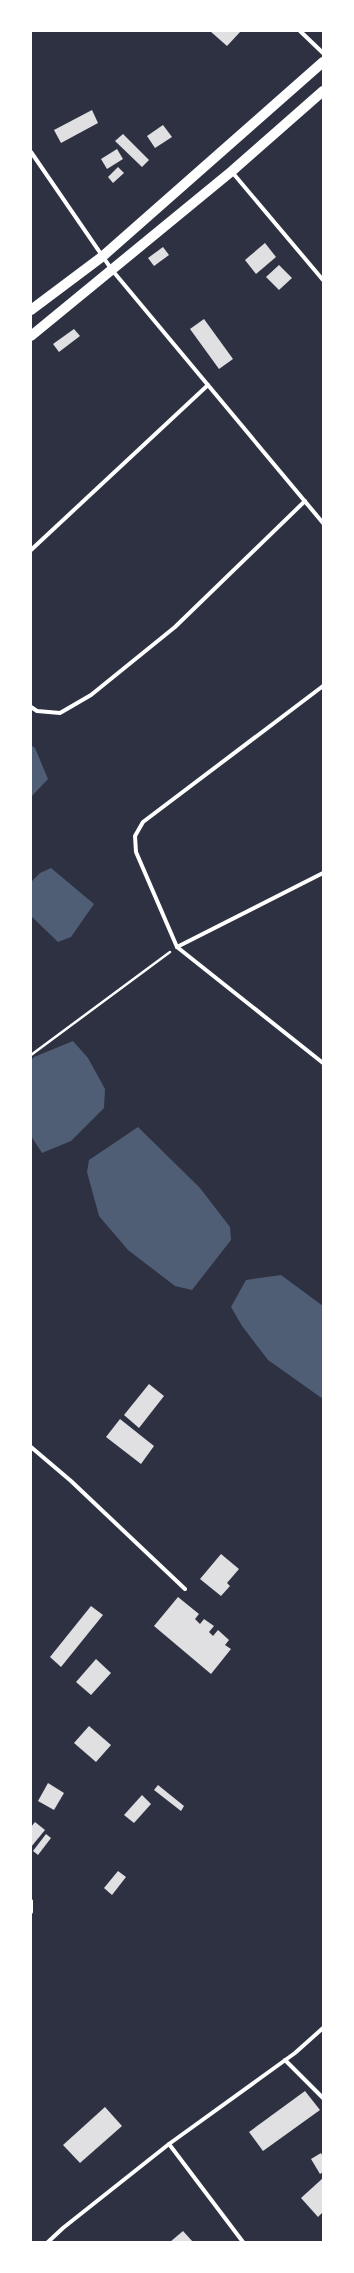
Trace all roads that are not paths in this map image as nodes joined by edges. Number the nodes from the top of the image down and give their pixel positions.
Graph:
1 (300, 31) edge
2 (323, 53) edge
3 (323, 62) edge
4 (323, 91) edge
5 (31, 152) edge
6 (232, 171) junction
7 (103, 256) junction
8 (112, 270) junction
9 (323, 280) edge
10 (31, 310) edge
11 (31, 336) edge
12 (208, 385) junction
13 (305, 501) junction
14 (323, 523) edge
15 (31, 550) edge
16 (323, 686) edge
17 (31, 707) edge
18 (323, 872) edge
19 (177, 947) junction
20 (323, 1063) edge
21 (31, 1447) edge
22 (185, 1589) dead end
23 (31, 1901) edge
24 (31, 1912) edge
25 (323, 2028) edge
26 (285, 2060) junction
27 (323, 2098) edge
28 (169, 2144) junction
29 (48, 2242) edge
30 (243, 2242) edge

1 - 2 street
3 - 7 main road
4 - 6 main road
5 - 7 street
6 - 8 main road
6 - 9 street
7 - 8 street
7 - 10 main road
8 - 11 main road
8 - 12 street
12 - 13 street
12 - 15 street
13 - 14 street
13 - 17 street
16 - 19 street
18 - 19 street
19 - 20 street
21 - 22 street
23 - 24 street
25 - 26 street
26 - 27 street
26 - 28 street
28 - 29 street
28 - 30 street

